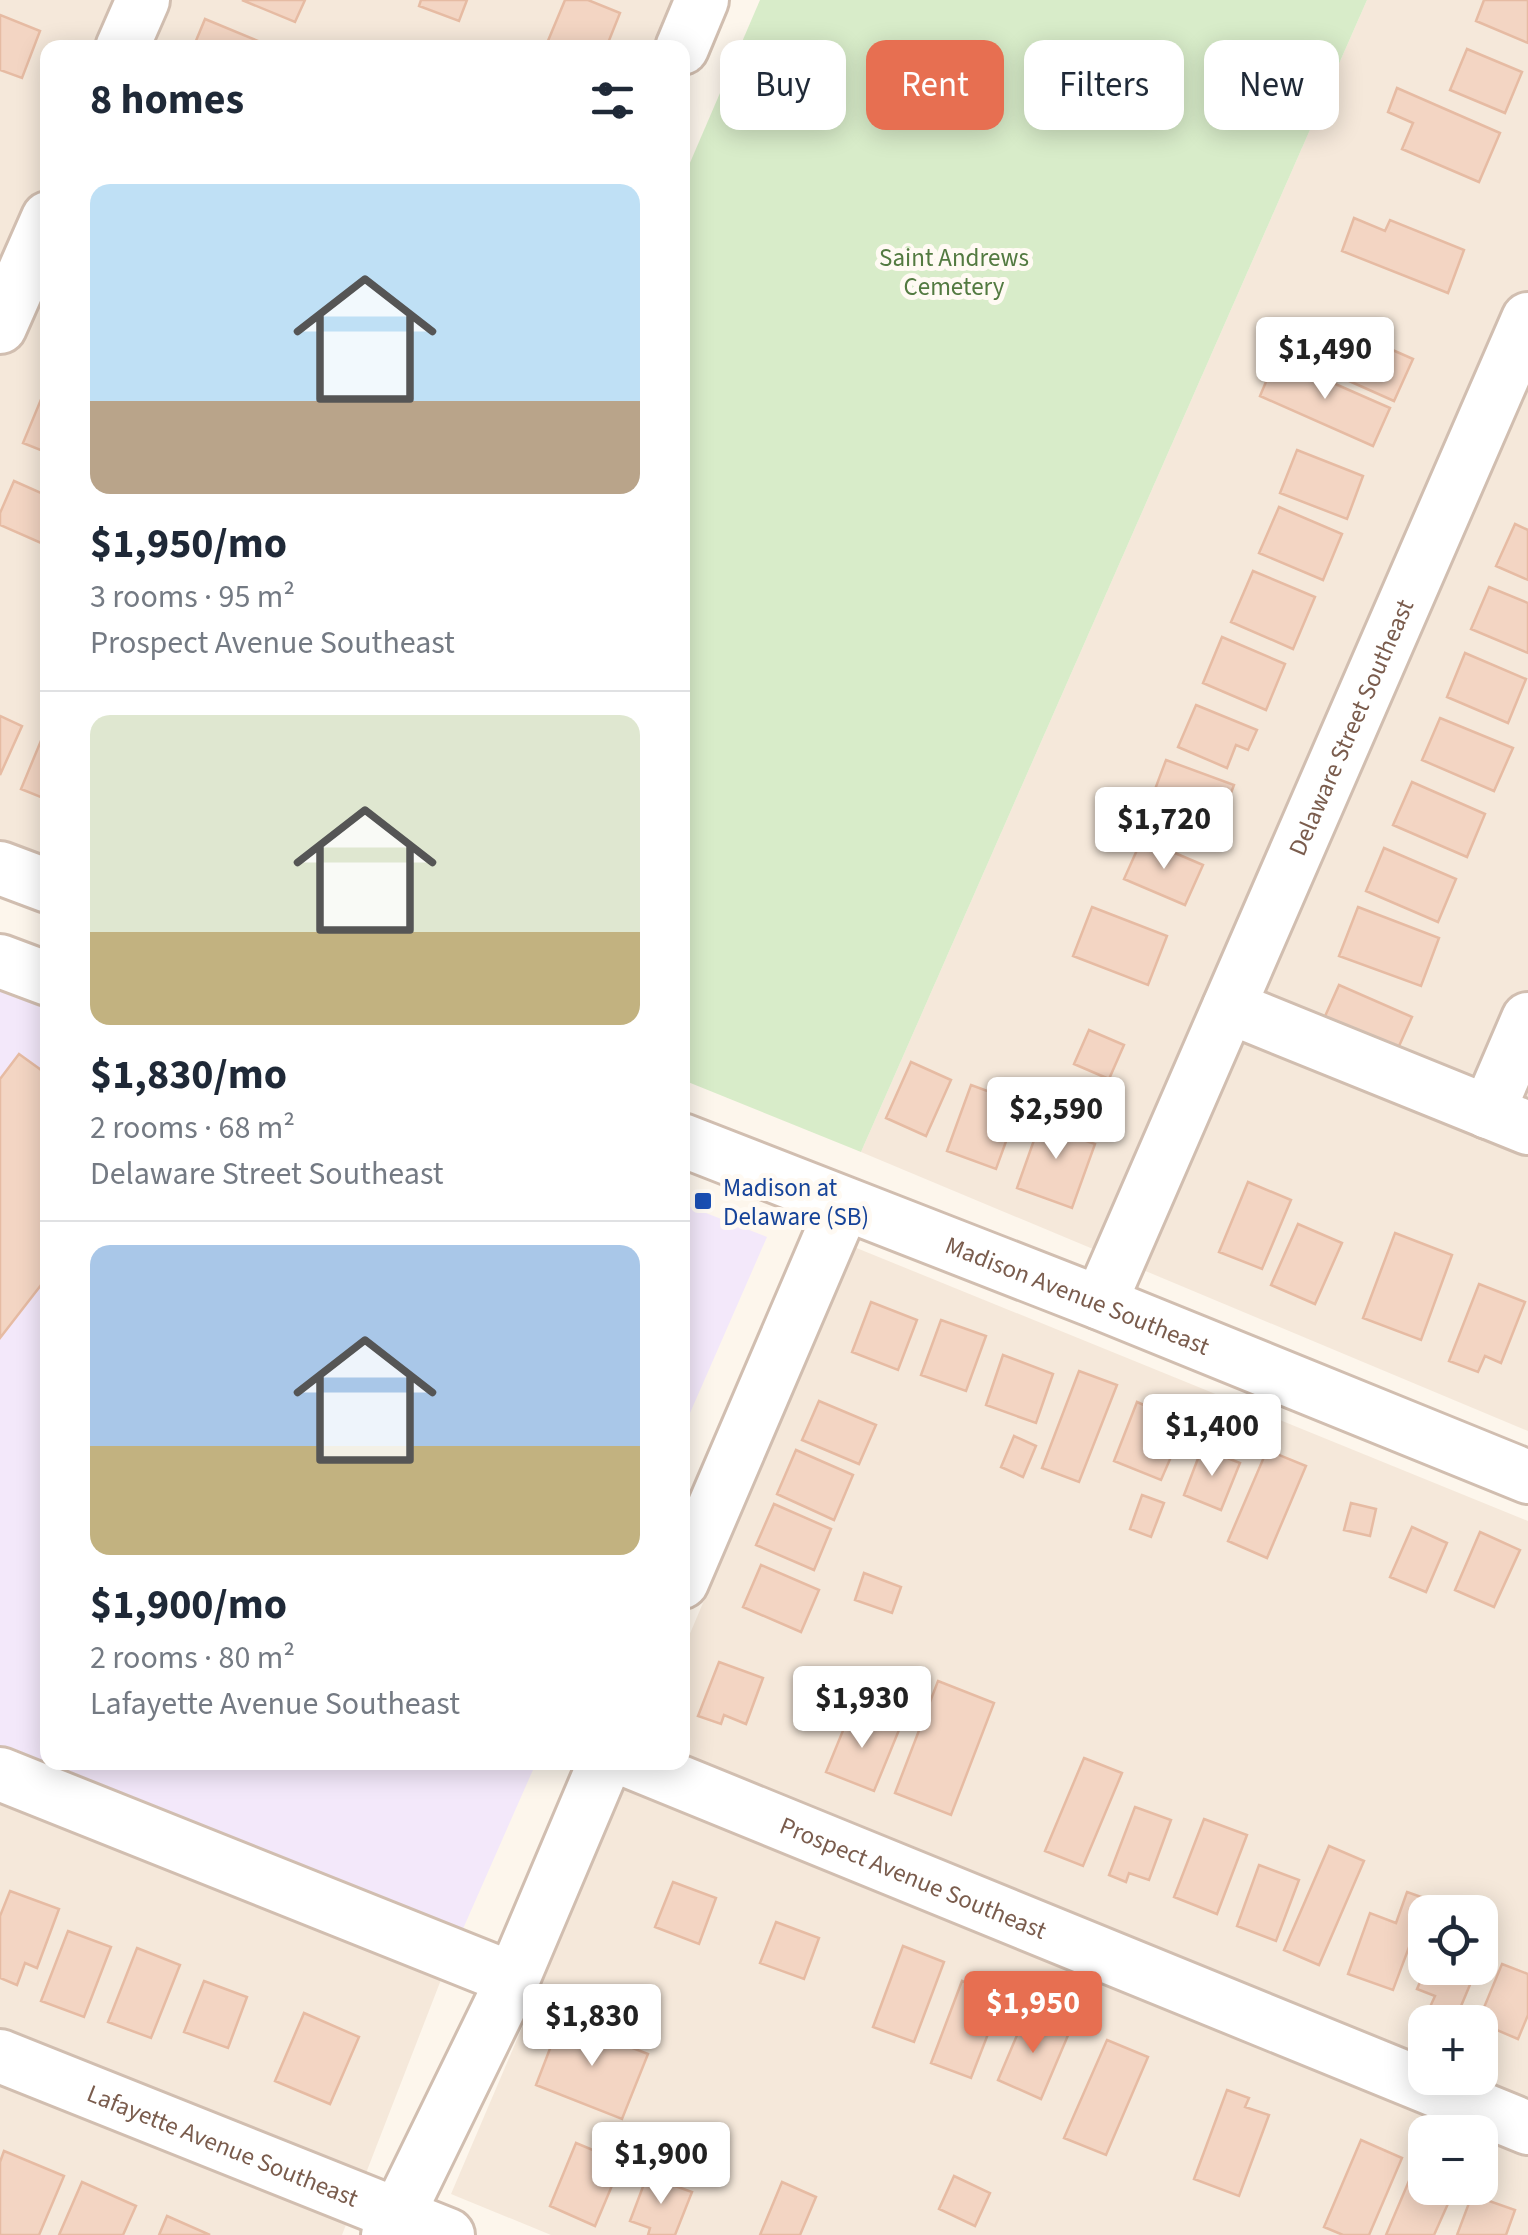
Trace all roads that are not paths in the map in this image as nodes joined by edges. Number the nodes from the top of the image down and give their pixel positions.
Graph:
1 (143, 0) edge
2 (702, 0) edge
3 (126, 40) edge
4 (685, 40) edge
5 (40, 236) edge
6 (1528, 319) edge
7 (0, 327) edge
8 (0, 868) edge
9 (40, 883) edge
10 (0, 961) edge
11 (40, 976) edge
12 (1229, 1007) junction
13 (1528, 1019) edge
14 (1508, 1120) edge
15 (690, 1143) edge
16 (844, 1204) junction
17 (1100, 1302) junction
18 (1528, 1476) edge
19 (690, 1563) edge
20 (602, 1770) edge
21 (651, 1770) edge
22 (0, 1774) edge
23 (513, 1979) junction
24 (0, 2056) edge
25 (1528, 2128) edge
26 (393, 2225) edge
27 (448, 2235) edge

1 - 3 street
2 - 4 street
5 - 7 street
6 - 12 street, Delaware Street Southeast
8 - 9 street
10 - 11 street
12 - 14 street
12 - 17 street, Delaware Street Southeast
13 - 14 street
15 - 16 street, Madison Avenue Southeast
16 - 17 street, Madison Avenue Southeast
16 - 19 street
17 - 18 street, Madison Avenue Southeast
20 - 23 street
21 - 25 street, Prospect Avenue Southeast
22 - 23 street
23 - 26 street
24 - 26 street, Lafayette Avenue Southeast
26 - 27 street, Lafayette Avenue Southeast

